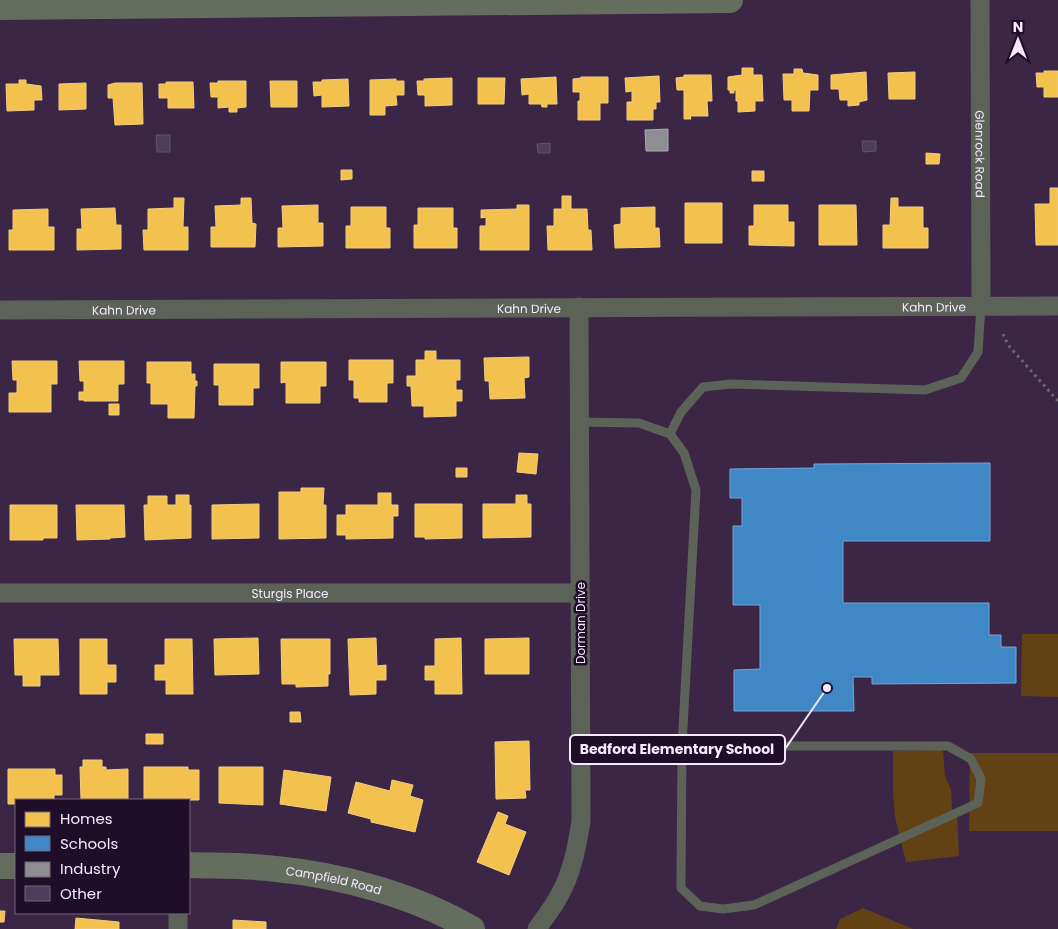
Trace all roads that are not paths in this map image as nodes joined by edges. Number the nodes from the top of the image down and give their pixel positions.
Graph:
1 (730, 0) edge
2 (980, 0) edge
3 (648, 1) edge
4 (0, 7) edge
5 (981, 306) junction
6 (1058, 306) edge
7 (579, 307) junction
8 (0, 310) edge
9 (580, 422) junction
10 (670, 434) junction
11 (0, 593) edge
12 (579, 593) junction
13 (682, 746) junction
14 (580, 748) junction
15 (190, 865) edge
16 (0, 866) edge
17 (15, 866) edge
18 (178, 914) edge
19 (178, 929) edge
20 (472, 929) edge
21 (537, 929) edge

1 - 3 main road
2 - 5 street, Glenrock Road
3 - 4 main road
5 - 6 street, Kahn Drive
5 - 7 street, Kahn Drive
5 - 10 lane
7 - 8 street, Kahn Drive
7 - 9 street, Dorman Drive
9 - 10 lane
9 - 12 street, Dorman Drive
10 - 13 lane
11 - 12 street, Sturgis Place
12 - 14 street, Dorman Drive
13 - 13 lane
13 - 14 lane
14 - 21 street, Dorman Drive
15 - 20 main road, Campfield Road
16 - 17 main road
18 - 19 street

